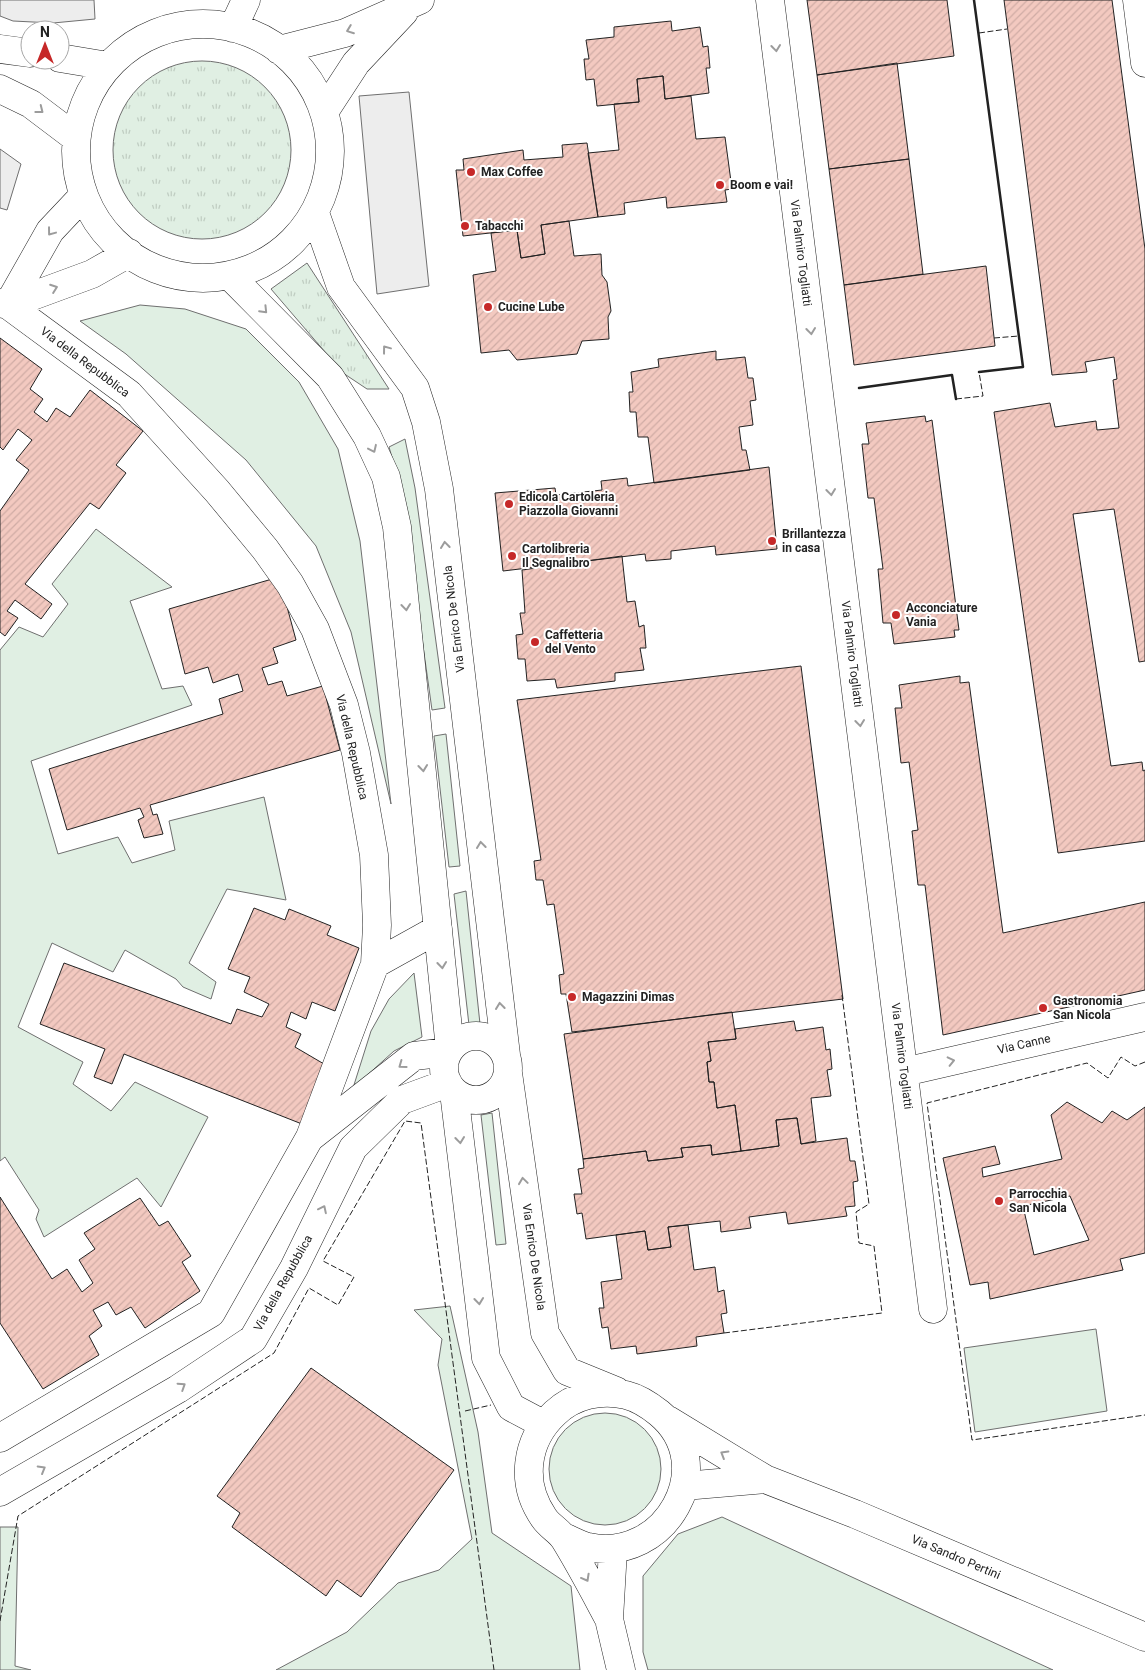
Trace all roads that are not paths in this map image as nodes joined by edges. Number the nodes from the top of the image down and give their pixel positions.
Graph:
1 (246, 0) edge
2 (770, 0) edge
3 (1137, 0) edge
4 (416, 2) edge
5 (233, 28) junction
6 (0, 49) edge
7 (279, 50) junction
8 (20, 52) edge
9 (70, 60) edge
10 (1145, 63) edge
11 (108, 66) junction
12 (0, 89) edge
13 (324, 112) junction
14 (76, 138) junction
15 (84, 196) junction
16 (315, 213) junction
17 (129, 253) junction
18 (230, 276) junction
19 (4, 304) edge
20 (438, 929) junction
21 (375, 964) junction
22 (1145, 1017) edge
23 (449, 1050) junction
24 (507, 1064) junction
25 (904, 1072) junction
26 (451, 1088) junction
27 (310, 1137) junction
28 (932, 1309) dead end
29 (627, 1395) junction
30 (667, 1419) junction
31 (543, 1424) junction
32 (0, 1438) edge
33 (765, 1479) junction
34 (684, 1486) junction
35 (0, 1492) edge
36 (564, 1537) junction
37 (612, 1550) junction
38 (609, 1619) junction
39 (1145, 1637) edge
40 (620, 1670) edge

1 - 5 street
2 -> 25 street, Via Palmiro Togliatti
3 - 10 street
4 -> 7 street
4 - 13 street
5 - 7 street
5 - 11 street
6 - 8 street
7 - 13 street
9 - 11 street
11 - 14 street
12 -> 14 street
13 - 16 street
14 - 15 street
15 - 17 street
15 -> 19 street
16 - 18 street
24 -> 16 street, Via Enrico De Nicola
17 - 18 street
19 -> 17 street
18 -> 20 street
19 - 21 street, Via della Repubblica
20 - 21 street
20 -> 23 street
21 - 27 street, Via della Repubblica
25 -> 22 street, Via Canne
23 - 24 street
23 - 26 street
23 -> 27 street, Via della Repubblica
24 - 26 street
29 -> 24 street, Via Enrico De Nicola
25 - 28 street, Via Palmiro Togliatti
26 -> 31 street
35 -> 26 street, Via della Repubblica
27 - 32 street, Via della Repubblica
29 - 30 street
29 - 31 street
33 -> 30 street, Via Sandro Pertini
30 - 34 street
31 - 36 street
33 - 34 street, Via Sandro Pertini
33 - 39 street, Via Sandro Pertini
34 - 37 street
36 - 37 street
36 -> 38 street
37 - 38 street
38 - 40 street

